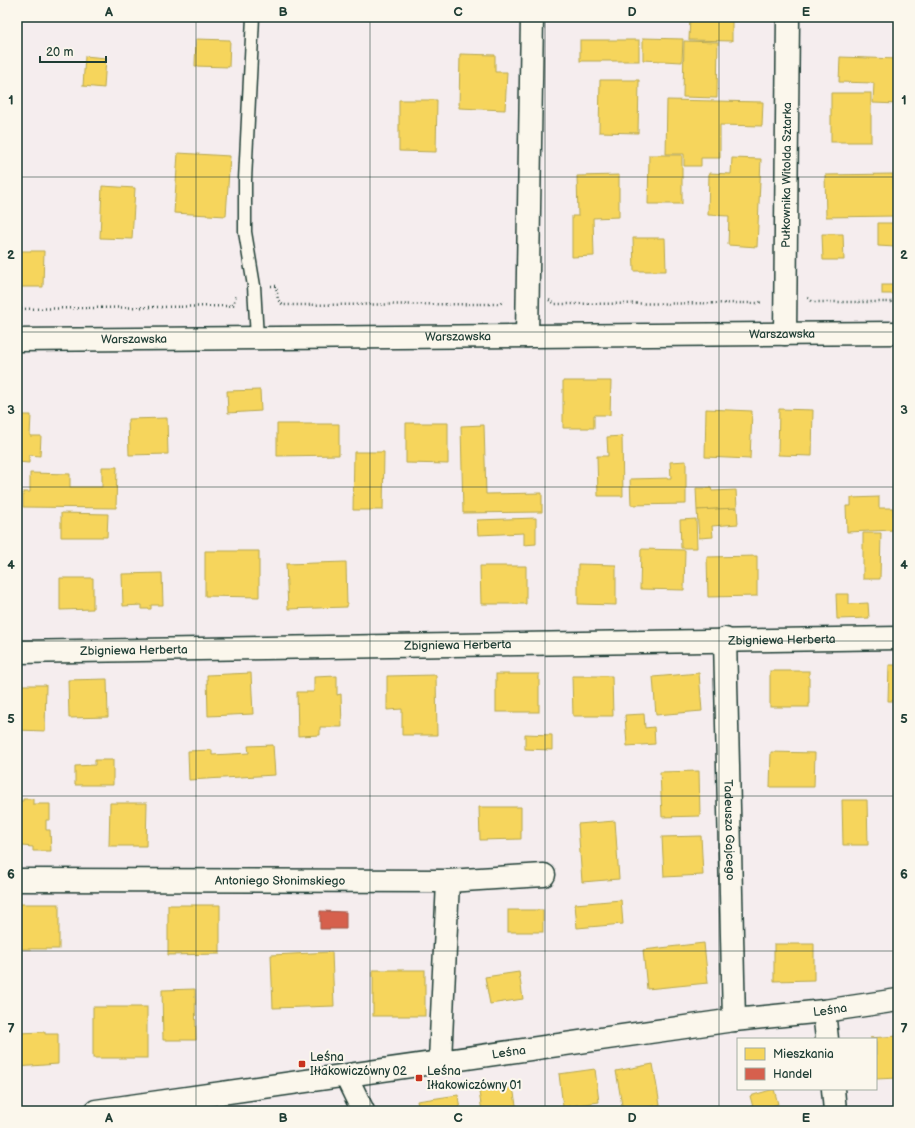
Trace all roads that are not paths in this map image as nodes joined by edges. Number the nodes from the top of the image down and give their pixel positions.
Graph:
1 (253, 17) edge
2 (532, 17) edge
3 (788, 17) edge
4 (898, 333) edge
5 (785, 334) junction
6 (527, 336) junction
7 (257, 338) junction
8 (17, 340) edge
9 (898, 638) edge
10 (724, 639) junction
11 (17, 652) edge
12 (544, 875) dead end
13 (17, 880) edge
14 (448, 881) junction
15 (898, 1000) edge
16 (824, 1012) junction
17 (734, 1020) junction
18 (827, 1038) edge
19 (440, 1061) junction
20 (346, 1076) junction
21 (833, 1090) edge
22 (96, 1111) edge
23 (363, 1111) edge
24 (835, 1111) edge

1 - 7 lane
2 - 6 street
3 - 5 street, Pułkownika Witolda Sztarka
4 - 5 street, Warszawska
5 - 6 street, Warszawska
6 - 7 street, Warszawska
7 - 8 street, Warszawska
9 - 10 street, Zbigniewa Herberta
10 - 11 street, Zbigniewa Herberta
10 - 17 street, Tadeusza Gajcego
12 - 14 street, Antoniego Słonimskiego
13 - 14 street, Antoniego Słonimskiego
14 - 19 street
15 - 16 street, Leśna
16 - 17 street, Leśna
16 - 18 street
17 - 19 street, Leśna
19 - 20 street, Leśna
20 - 22 street, Leśna
20 - 23 street
21 - 24 street

